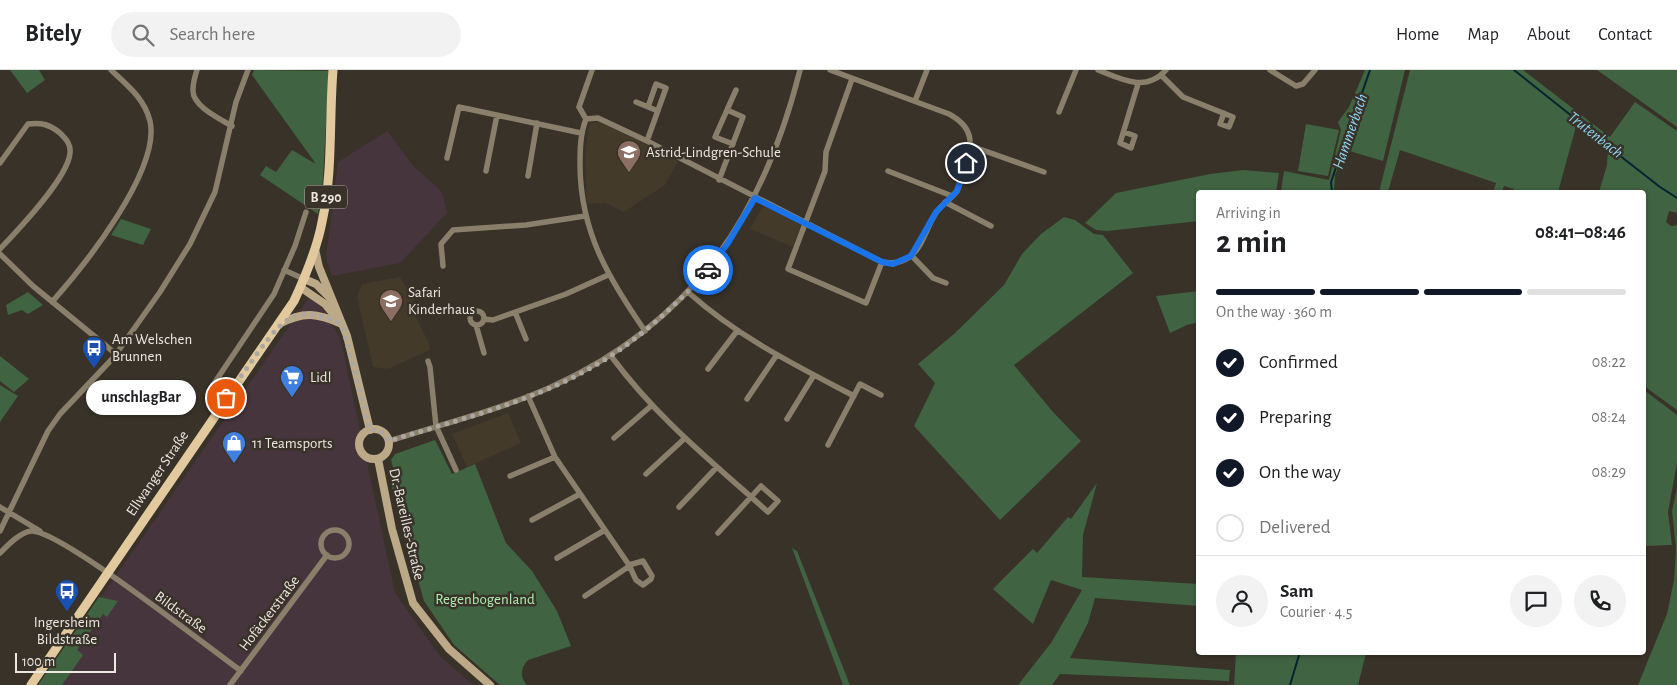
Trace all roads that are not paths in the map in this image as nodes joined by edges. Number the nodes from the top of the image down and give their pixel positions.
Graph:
1 (111, 70) edge
2 (196, 70) edge
3 (248, 70) edge
4 (333, 70) edge
5 (800, 70) edge
6 (830, 70) edge
7 (927, 70) edge
8 (1076, 70) edge
9 (1098, 70) edge
10 (1166, 70) edge
11 (1270, 70) edge
12 (1315, 70) edge
13 (590, 71) edge
14 (846, 73) edge
15 (1161, 75) junction
16 (852, 78) junction
17 (1138, 84) junction
18 (736, 90) dead end
19 (915, 100) junction
20 (636, 102) dead end
21 (648, 107) junction
22 (727, 110) junction
23 (658, 111) junction
24 (1059, 112) dead end
25 (1224, 113) dead end
26 (498, 115) junction
27 (586, 119) junction
28 (537, 123) junction
29 (232, 126) junction
30 (1124, 132) dead end
31 (581, 133) junction
32 (646, 141) junction
33 (732, 144) junction
34 (971, 146) junction
35 (447, 158) dead end
36 (0, 163) edge
37 (486, 170) dead end
38 (888, 170) dead end
39 (1044, 172) dead end
40 (528, 176) dead end
41 (719, 180) junction
42 (952, 196) junction
43 (755, 198) junction
44 (945, 202) junction
45 (306, 212) dead end
46 (586, 216) junction
47 (806, 223) junction
48 (990, 226) dead end
49 (0, 249) edge
50 (315, 249) junction
51 (0, 254) edge
52 (911, 256) junction
53 (882, 262) junction
54 (443, 266) dead end
55 (284, 270) junction
56 (608, 275) junction
57 (302, 283) junction
58 (946, 283) dead end
59 (688, 292) junction
60 (52, 302) junction
61 (336, 307) junction
62 (515, 312) junction
63 (484, 319) junction
64 (279, 324) junction
65 (342, 324) junction
66 (476, 325) junction
67 (645, 331) junction
68 (737, 331) junction
69 (526, 339) dead end
70 (484, 352) dead end
71 (116, 354) junction
72 (611, 356) junction
73 (776, 356) junction
74 (428, 361) dead end
75 (708, 369) dead end
76 (814, 375) junction
77 (209, 390) dead end
78 (881, 395) dead end
79 (528, 396) junction
80 (854, 396) junction
81 (746, 399) dead end
82 (651, 406) junction
83 (786, 419) dead end
84 (436, 426) junction
85 (370, 430) junction
86 (614, 438) dead end
87 (684, 439) junction
88 (389, 441) junction
89 (828, 445) dead end
90 (555, 457) junction
91 (378, 458) junction
92 (717, 468) junction
93 (456, 470) dead end
94 (646, 474) dead end
95 (510, 476) dead end
96 (580, 494) junction
97 (751, 497) junction
98 (0, 506) edge
99 (680, 507) dead end
100 (9, 513) junction
101 (532, 520) dead end
102 (605, 530) junction
103 (0, 531) edge
104 (42, 532) junction
105 (718, 533) dead end
106 (0, 553) edge
107 (327, 555) junction
108 (557, 558) dead end
109 (106, 572) junction
110 (585, 596) dead end
111 (241, 671) junction
112 (31, 685) edge
113 (230, 685) edge
114 (490, 685) edge

1 - 60 street
2 - 29 street
3 - 29 street
4 - 50 main road, Ellwanger Straße / B 290
5 - 43 street
6 - 14 street
7 - 19 street
8 - 24 street
9 - 17 street
10 - 15 street
11 - 12 street
13 - 27 street
14 - 16 street
15 - 17 street
15 - 25 street
16 - 19 street
16 - 47 street
17 - 30 street
18 - 22 street
19 - 34 street
20 - 21 street
21 - 23 street
21 - 23 street
22 - 33 street
22 - 33 street
23 - 32 street
26 - 28 street
26 - 35 street
26 - 37 street
27 - 31 street
27 - 32 street
28 - 31 street
28 - 40 street
29 - 71 street
31 - 46 street
32 - 41 street
33 - 41 street
34 - 39 street
34 - 42 street
36 - 49 street
38 - 42 street
41 - 43 street
42 - 44 street
43 - 47 street
43 - 59 street
44 - 48 street
44 - 52 street
45 - 55 street
46 - 54 street
46 - 56 street
47 - 53 street
47 - 53 street
50 - 57 main road, Ellwanger Straße / B 290
50 - 61 main road
51 - 60 street
52 - 53 street
52 - 58 street
55 - 57 street
55 - 77 street
56 - 62 street
56 - 67 street
57 - 61 main road
57 - 64 main road, Ellwanger Straße / B 290
57 - 65 main road
59 - 67 street
59 - 68 street
60 - 71 street
61 - 65 main road
62 - 63 street
62 - 69 street
63 - 66 street
63 - 66 street
64 - 65 main road
64 - 109 main road, Ellwanger Straße / B 290
65 - 85 main road
66 - 70 street
67 - 72 street
68 - 73 street
68 - 75 street
71 - 100 street
72 - 79 street
72 - 82 street
73 - 76 street
73 - 81 street
74 - 84 street
76 - 80 street
76 - 83 street
78 - 80 street
79 - 84 street
79 - 90 street
80 - 89 street
82 - 86 street
82 - 87 street
84 - 88 street
84 - 93 street
85 - 88 main road
85 - 91 main road
87 - 92 street
87 - 94 street
88 - 91 main road
90 - 95 street
90 - 96 street
91 - 114 main road, Dr.-Bareilles-Straße
92 - 97 street
92 - 99 street
96 - 101 street
96 - 102 street
97 - 97 street
97 - 105 street
98 - 100 street, Bildstraße
100 - 103 street
100 - 104 street, Bildstraße
102 - 108 street
102 - 110 street
104 - 106 street
104 - 109 street, Bildstraße
107 - 107 street
107 - 111 street, Hofäckerstraße
109 - 111 street, Bildstraße
109 - 112 main road, Ellwanger Straße / B 290
111 - 113 street, Hofäckerstraße

